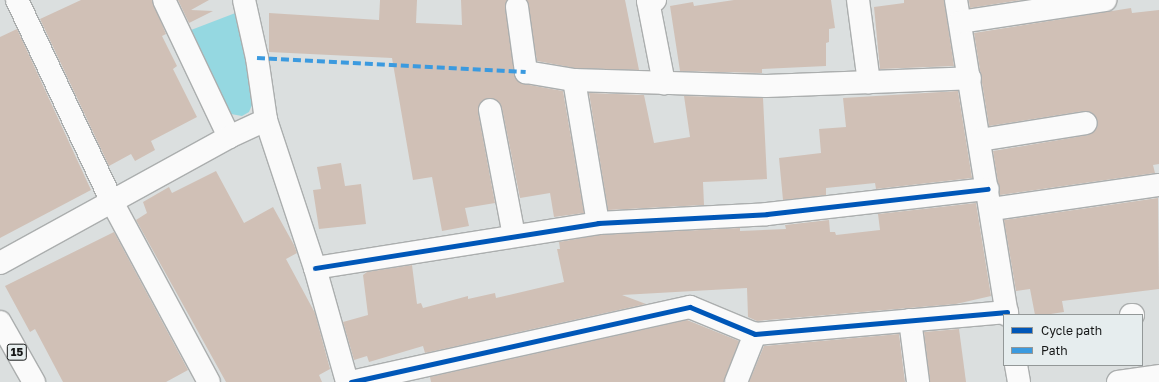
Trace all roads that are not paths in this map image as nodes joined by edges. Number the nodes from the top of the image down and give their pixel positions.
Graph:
1 (17, 0) edge
2 (164, 0) edge
3 (244, 0) edge
4 (655, 0) edge
5 (858, 0) edge
6 (956, 0) edge
7 (1105, 0) edge
8 (517, 7) dead end
9 (960, 22) junction
10 (970, 78) junction
11 (574, 80) junction
12 (869, 82) junction
13 (664, 83) junction
14 (490, 110) dead end
15 (266, 120) junction
16 (1086, 123) dead end
17 (229, 137) junction
18 (980, 140) junction
19 (1159, 185) edge
20 (990, 199) junction
21 (112, 202) junction
22 (598, 223) junction
23 (514, 236) junction
24 (0, 263) edge
25 (315, 268) junction
26 (1007, 313) edge
27 (910, 320) junction
28 (0, 322) edge
29 (755, 334) junction
30 (1016, 366) edge
31 (1159, 376) edge
32 (34, 382) edge
33 (209, 382) edge
34 (346, 382) edge
35 (351, 382) edge
36 (736, 382) edge
37 (918, 382) edge
38 (1018, 382) edge
39 (1118, 382) edge

1 - 21 street
2 - 17 street
3 - 15 street
4 - 13 street
5 - 12 street
6 - 9 street
7 - 9 street
8 - 11 street
9 - 10 street
10 - 12 street
10 - 18 street
11 - 13 street
11 - 22 street
12 - 13 street
14 - 23 street
15 - 17 street
15 - 25 street
16 - 18 street
17 - 21 street
18 - 20 street
19 - 20 street
20 - 22 street
20 - 26 street
21 - 24 street
21 - 33 street
22 - 23 street
23 - 25 street
25 - 34 street
26 - 27 street
27 - 29 street
27 - 37 street
28 - 32 street, 15
29 - 35 street
29 - 36 street
30 - 38 street
31 - 39 street

